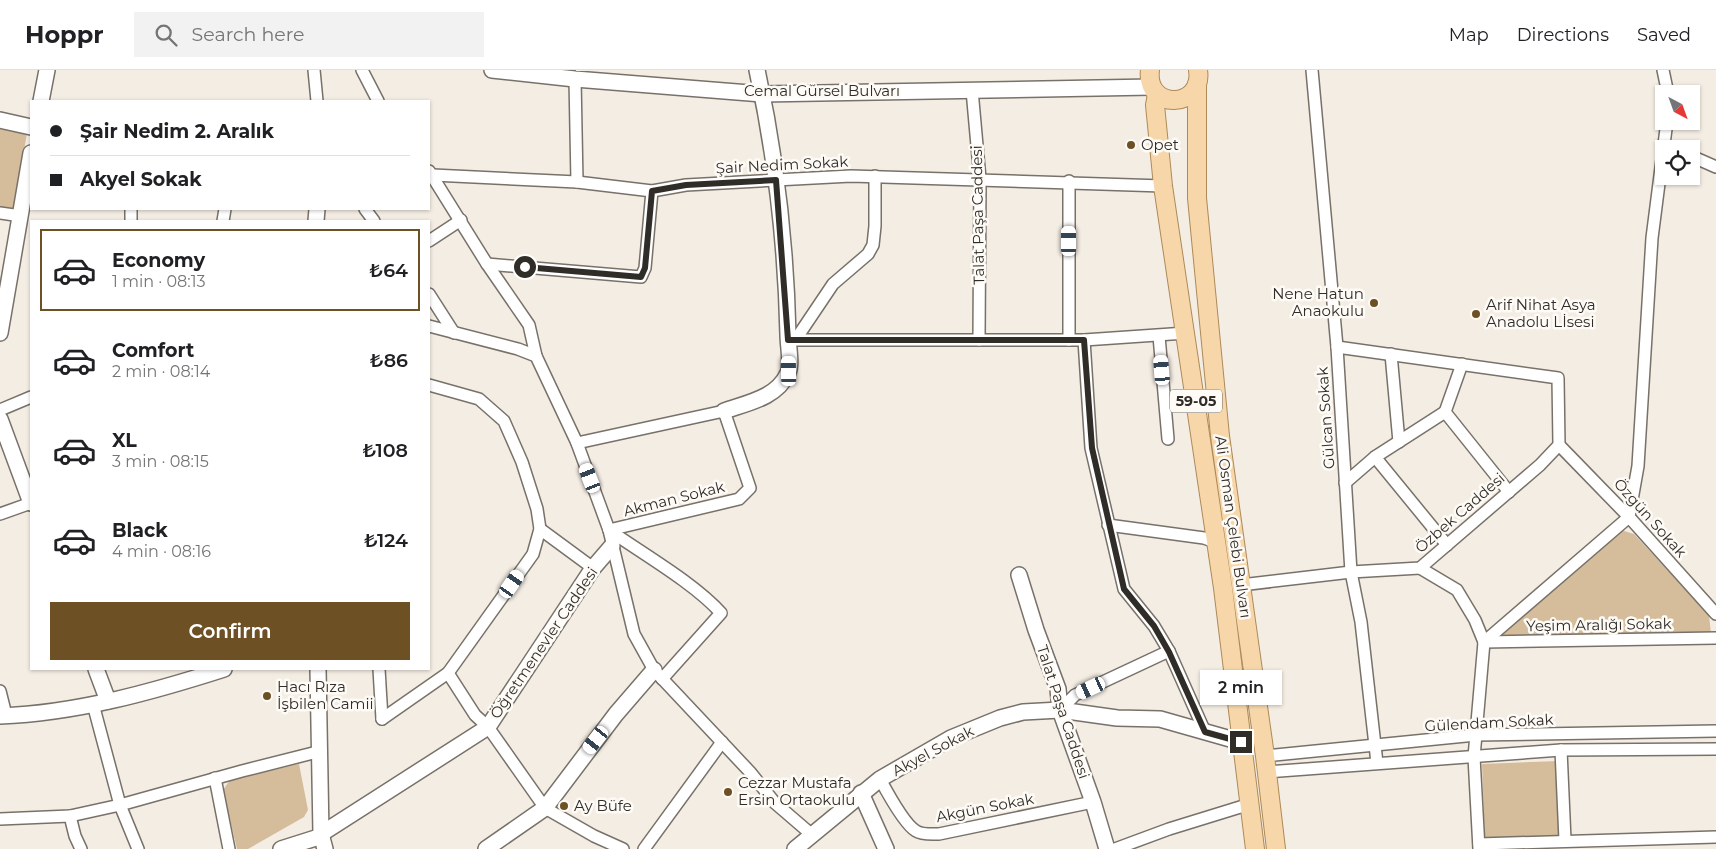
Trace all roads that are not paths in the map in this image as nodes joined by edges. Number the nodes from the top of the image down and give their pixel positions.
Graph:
1 (47, 70) edge
2 (314, 70) edge
3 (362, 70) edge
4 (492, 70) edge
5 (757, 70) edge
6 (1312, 70) edge
7 (1664, 70) edge
8 (1197, 77) edge
9 (575, 79) junction
10 (1153, 84) edge
11 (1666, 85) edge
12 (972, 90) junction
13 (762, 94) junction
14 (41, 100) edge
15 (317, 100) edge
16 (377, 100) edge
17 (0, 120) edge
18 (30, 127) edge
19 (30, 159) edge
20 (1700, 160) edge
21 (1716, 166) edge
22 (431, 173) edge
23 (876, 176) junction
24 (980, 178) junction
25 (776, 180) junction
26 (1069, 181) junction
27 (577, 182) junction
28 (1659, 185) edge
29 (1163, 186) junction
30 (652, 191) junction
31 (0, 213) edge
32 (21, 216) junction
33 (461, 220) junction
34 (430, 239) edge
35 (487, 264) junction
36 (430, 296) edge
37 (430, 326) edge
38 (0, 333) edge
39 (454, 333) junction
40 (1186, 333) junction
41 (1159, 336) junction
42 (792, 340) junction
43 (979, 340) junction
44 (1069, 340) junction
45 (1084, 340) junction
46 (1337, 347) junction
47 (1391, 354) junction
48 (536, 356) junction
49 (1462, 364) junction
50 (430, 385) edge
51 (30, 397) edge
52 (0, 410) edge
53 (724, 411) junction
54 (1445, 412) junction
55 (0, 419) edge
56 (1168, 439) dead end
57 (1399, 442) junction
58 (577, 443) junction
59 (1559, 445) junction
60 (1375, 457) junction
61 (1345, 483) junction
62 (1509, 492) junction
63 (30, 500) edge
64 (30, 503) edge
65 (0, 514) edge
66 (1629, 517) junction
67 (1108, 525) junction
68 (540, 529) junction
69 (609, 530) junction
70 (1215, 542) junction
71 (1447, 545) junction
72 (612, 546) junction
73 (593, 568) junction
74 (1420, 568) junction
75 (1351, 572) junction
76 (1019, 576) dead end
77 (1241, 585) junction
78 (1716, 614) edge
79 (1716, 638) edge
80 (1484, 642) junction
81 (1169, 652) junction
82 (96, 670) edge
83 (221, 670) edge
84 (318, 670) edge
85 (379, 670) edge
86 (448, 673) junction
87 (658, 674) junction
88 (0, 691) edge
89 (108, 701) junction
90 (93, 704) junction
91 (1060, 710) junction
92 (3, 715) edge
93 (488, 727) junction
94 (1716, 731) edge
95 (1205, 732) junction
96 (1476, 735) junction
97 (722, 742) junction
98 (1241, 742) junction
99 (1375, 746) junction
100 (1716, 749) edge
101 (1561, 750) junction
102 (321, 751) junction
103 (1474, 757) junction
104 (1377, 763) junction
105 (1266, 764) junction
106 (215, 778) junction
107 (880, 779) junction
108 (861, 793) junction
109 (1093, 802) junction
110 (1250, 804) junction
111 (120, 805) junction
112 (546, 808) junction
113 (70, 816) junction
114 (0, 819) edge
115 (811, 834) junction
116 (1716, 837) edge
117 (323, 840) edge
118 (1564, 840) junction
119 (1479, 846) edge
120 (81, 849) edge
121 (138, 849) edge
122 (230, 849) edge
123 (280, 849) edge
124 (486, 849) edge
125 (623, 849) edge
126 (644, 849) edge
127 (794, 849) edge
128 (886, 849) edge
129 (1107, 849) edge
130 (1115, 849) edge
131 (1255, 849) edge
132 (1276, 849) edge

1 - 14 street
2 - 15 street
3 - 16 street
4 - 9 street, Cemal Gürsel Bulvarı
5 - 13 street
6 - 46 street, Gülcan Sokak
7 - 11 street
8 - 10 main road
8 - 77 main road, Ali Osman Çelebi Bulvarı
9 - 13 street, Cemal Gürsel Bulvarı
9 - 27 street
10 - 12 street, Cemal Gürsel Bulvarı
10 - 29 main road, Ali Osman Çelebi Bulvarı / 59-05
12 - 13 street, Cemal Gürsel Bulvarı
12 - 24 street, Talat Paşa Caddesi
13 - 25 street
17 - 18 street
19 - 32 street
20 - 21 street
22 - 27 street, Şair Nedim Sokak
22 - 33 street
23 - 24 street, Şair Nedim Sokak
23 - 25 street, Şair Nedim Sokak
23 - 42 street
24 - 26 street, Şair Nedim Sokak
24 - 43 street, Talat Paşa Caddesi
25 - 30 street, Şair Nedim Sokak
25 - 42 street
26 - 29 street, Şair Nedim Sokak
26 - 44 street
27 - 30 street, Şair Nedim Sokak
28 - 66 street
29 - 40 main road, Ali Osman Çelebi Bulvarı / 59-05
30 - 35 street
31 - 32 street
32 - 38 street
33 - 34 street
33 - 35 street
35 - 48 street
36 - 39 street
37 - 39 street
39 - 48 street
40 - 41 street
40 - 70 main road, Ali Osman Çelebi Bulvarı / 59-05
41 - 45 street
41 - 56 street
42 - 43 street
42 - 53 street
43 - 44 street
44 - 45 street
45 - 67 street
46 - 47 street
46 - 61 street, Gülcan Sokak
47 - 49 street
47 - 57 street
48 - 58 street
49 - 54 street
49 - 59 street
50 - 68 street
51 - 52 street
53 - 58 street
53 - 69 street, Akman Sokak
54 - 57 street
54 - 62 street
55 - 63 street
57 - 60 street
58 - 69 street
59 - 62 street, Özbek Caddesi
59 - 66 street, Özgün Sokak
60 - 61 street
60 - 71 street
61 - 75 street, Gülcan Sokak
62 - 71 street, Özbek Caddesi
64 - 65 street
66 - 78 street, Özgün Sokak
66 - 80 street
67 - 70 street
67 - 81 street
68 - 73 street
68 - 86 street
69 - 72 street
69 - 87 street
70 - 98 main road, Ali Osman Çelebi Bulvarı / 59-05
71 - 74 street, Özbek Caddesi
72 - 73 street, Öğretmenevler Caddesi
72 - 87 street
73 - 93 street, Öğretmenevler Caddesi
74 - 75 street, Özbek Caddesi
74 - 80 street
75 - 77 street, Özbek Caddesi
75 - 99 street, Gülcan Sokak
76 - 91 street, Talat Paşa Caddesi
77 - 105 main road, Ali Osman Çelebi Bulvarı
79 - 80 street, Yeşim Aralığı Sokak
80 - 96 street
81 - 91 street
81 - 95 street
82 - 89 street
83 - 89 street
84 - 102 street
85 - 86 street
86 - 93 street
87 - 97 street
87 - 112 street
88 - 92 street
89 - 90 street
90 - 92 street
90 - 111 street
91 - 95 street, Akyel Sokak
91 - 107 street, Akyel Sokak
91 - 109 street, Talat Paşa Caddesi
93 - 112 street
93 - 117 street, Öğretmenevler Caddesi
94 - 96 street, Gülendam Sokak
95 - 98 street, Akyel Sokak
96 - 99 street, Gülendam Sokak
96 - 103 street
97 - 115 street
97 - 126 street
98 - 110 main road, Ali Osman Çelebi Bulvarı / 59-05
99 - 104 street, Gülcan Sokak
99 - 105 street, Gülendam Sokak
100 - 101 street, Gülendam Sokak
101 - 103 street, Gülendam Sokak
101 - 118 street
102 - 106 street
102 - 117 street
103 - 104 street, Gülendam Sokak
103 - 119 street
104 - 105 street, Gülendam Sokak
105 - 132 main road, Ali Osman Çelebi Bulvarı
106 - 111 street
106 - 122 street
107 - 108 street, Akyel Sokak
107 - 109 street, Akgün Sokak
108 - 115 street, Akyel Sokak
108 - 128 street
109 - 129 street, Talat Paşa Caddesi
110 - 130 street
110 - 131 main road, Ali Osman Çelebi Bulvarı / 59-05
111 - 113 street
111 - 121 street
112 - 124 street
112 - 125 street
113 - 114 street
113 - 120 street
115 - 127 street, Akyel Sokak
116 - 118 street
117 - 123 street, Öğretmenevler Caddesi
118 - 119 street

